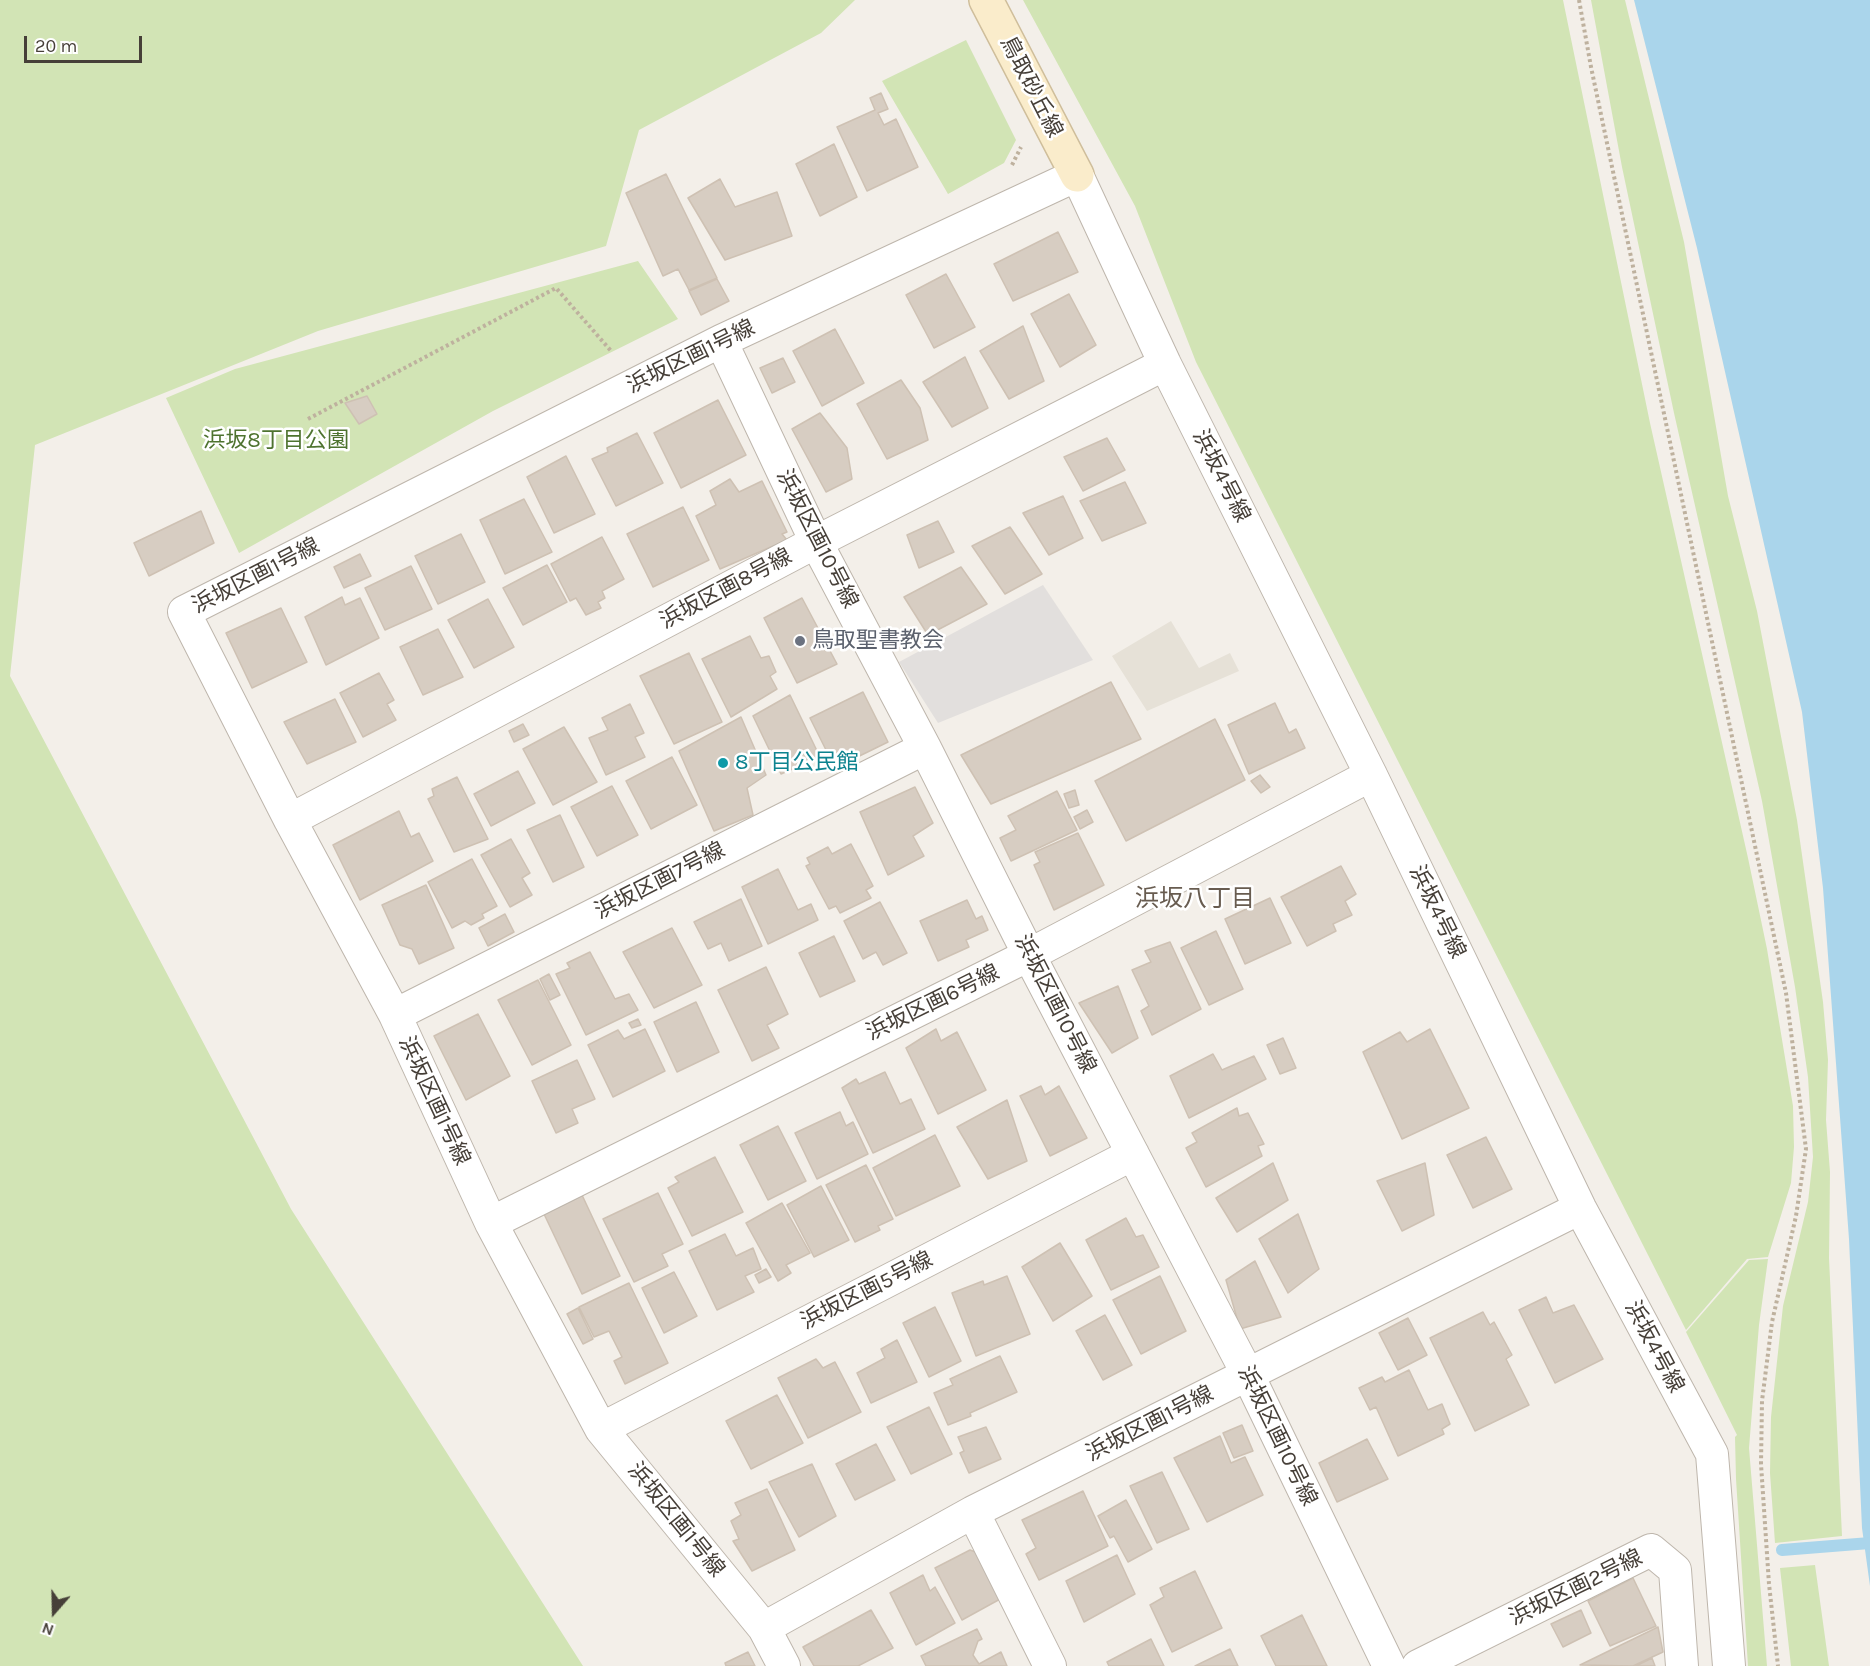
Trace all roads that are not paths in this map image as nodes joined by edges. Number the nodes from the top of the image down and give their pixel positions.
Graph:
1 (986, 0) edge
2 (1077, 175) junction
3 (721, 341) junction
4 (1165, 364) junction
5 (816, 542) junction
6 (926, 748) junction
7 (1371, 775) junction
8 (290, 820) junction
9 (1029, 955) junction
10 (394, 1015) junction
11 (1133, 1154) junction
12 (1580, 1208) junction
13 (490, 1223) junction
14 (1248, 1375) junction
15 (601, 1429) junction
16 (973, 1512) junction
17 (764, 1628) junction
18 (784, 1666) edge
19 (1050, 1666) edge
20 (1389, 1666) edge
21 (1418, 1666) edge
22 (1682, 1666) edge
23 (1729, 1666) edge

1 - 2 main road, 鳥取砂丘線
2 - 3 street, 浜坂区画1号線
2 - 4 street, 浜坂4号線
3 - 5 street, 浜坂区画10号線
3 - 8 street, 浜坂区画1号線
4 - 5 street, 浜坂区画8号線
4 - 7 street, 浜坂4号線
5 - 6 street, 浜坂区画10号線
5 - 8 street, 浜坂区画8号線
6 - 9 street, 浜坂区画10号線
6 - 10 street, 浜坂区画7号線
7 - 9 street, 浜坂区画6号線
7 - 12 street, 浜坂4号線
8 - 10 street, 浜坂区画1号線
9 - 11 street, 浜坂区画10号線
9 - 13 street, 浜坂区画6号線
10 - 13 street, 浜坂区画1号線
11 - 14 street, 浜坂区画10号線
11 - 15 street, 浜坂区画5号線
12 - 14 street, 浜坂区画1号線
12 - 23 street, 浜坂4号線
13 - 15 street, 浜坂区画1号線
14 - 16 street, 浜坂区画1号線
14 - 20 street, 浜坂区画10号線
15 - 17 street, 浜坂区画1号線
16 - 17 street, 浜坂区画1号線
16 - 19 street
17 - 18 street
21 - 22 street, 浜坂区画2号線

